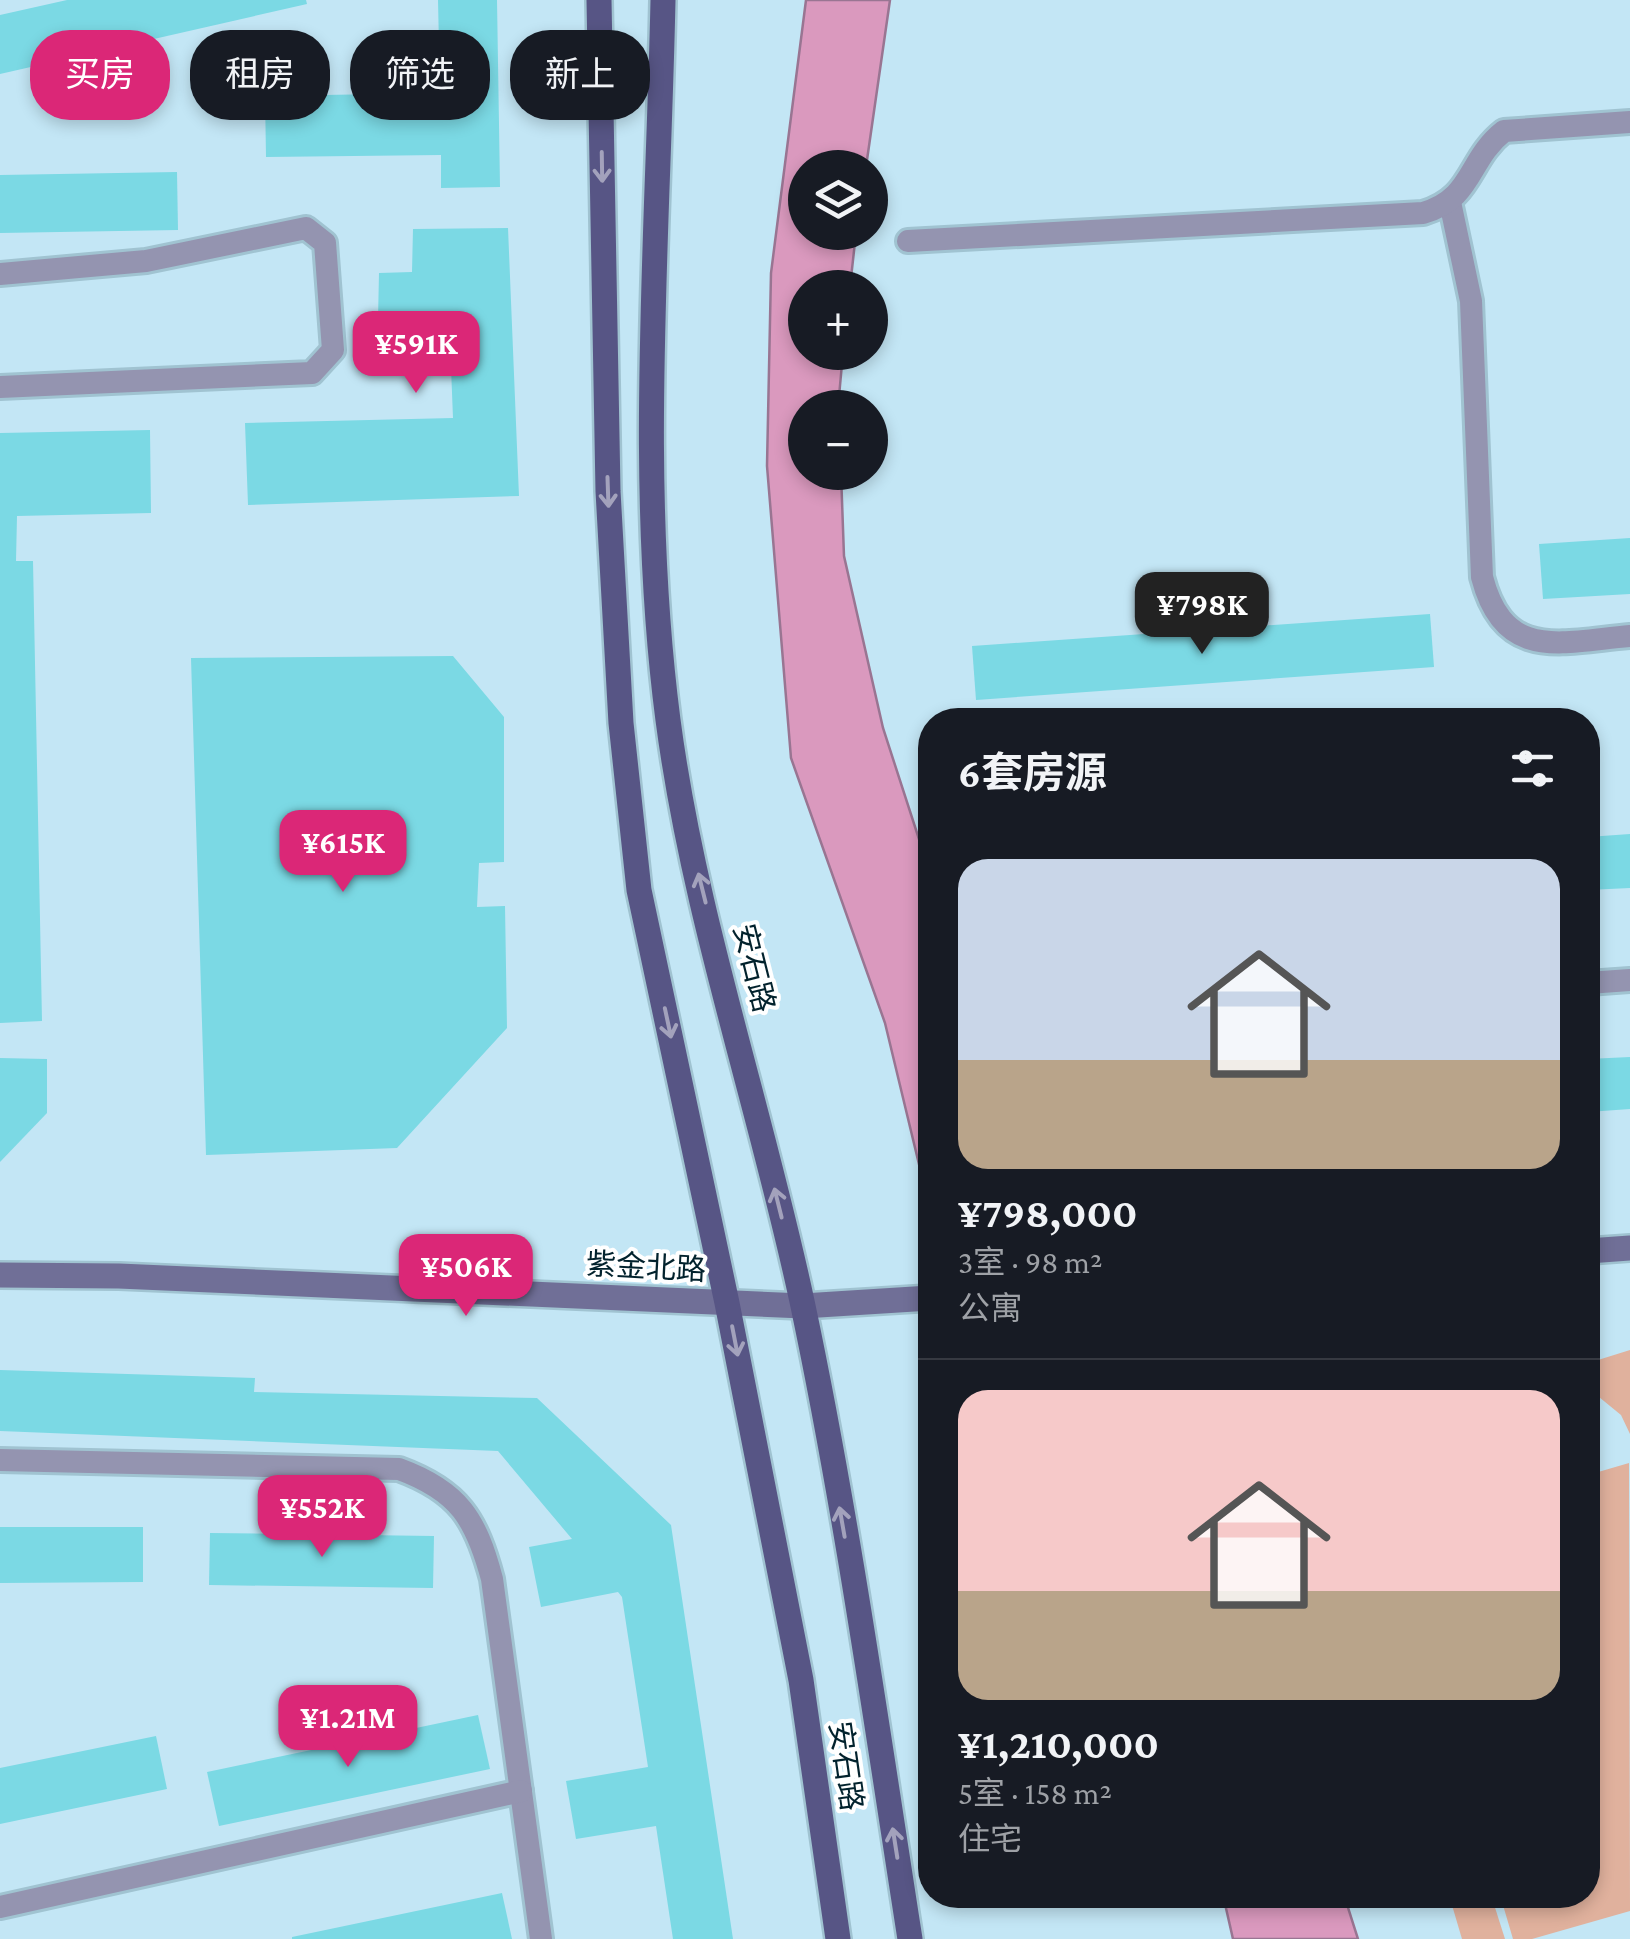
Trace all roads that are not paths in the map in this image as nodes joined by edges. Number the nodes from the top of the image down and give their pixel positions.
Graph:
1 (599, 0) edge
2 (664, 0) edge
3 (1630, 122) edge
4 (1450, 202) junction
5 (908, 240) dead end
6 (0, 274) edge
7 (0, 387) edge
8 (1630, 636) edge
9 (1630, 980) edge
10 (1600, 983) edge
11 (1630, 1248) edge
12 (1600, 1250) edge
13 (0, 1275) edge
14 (918, 1299) edge
15 (728, 1304) junction
16 (803, 1306) junction
17 (0, 1460) edge
18 (521, 1791) junction
19 (0, 1907) edge
20 (541, 1939) edge
21 (838, 1939) edge
22 (910, 1939) edge

1 -> 15 main road, 安石路
16 -> 2 main road, 安石路
3 - 4 lane
4 - 5 lane
4 - 8 lane
6 - 7 lane
9 - 10 lane
11 - 12 street
13 - 15 street, 紫金北路
14 - 16 street, 紫金北路
15 - 16 street, 紫金北路
15 -> 21 main road, 安石路
22 -> 16 main road, 安石路
17 - 18 lane
18 - 19 lane
18 - 20 lane

